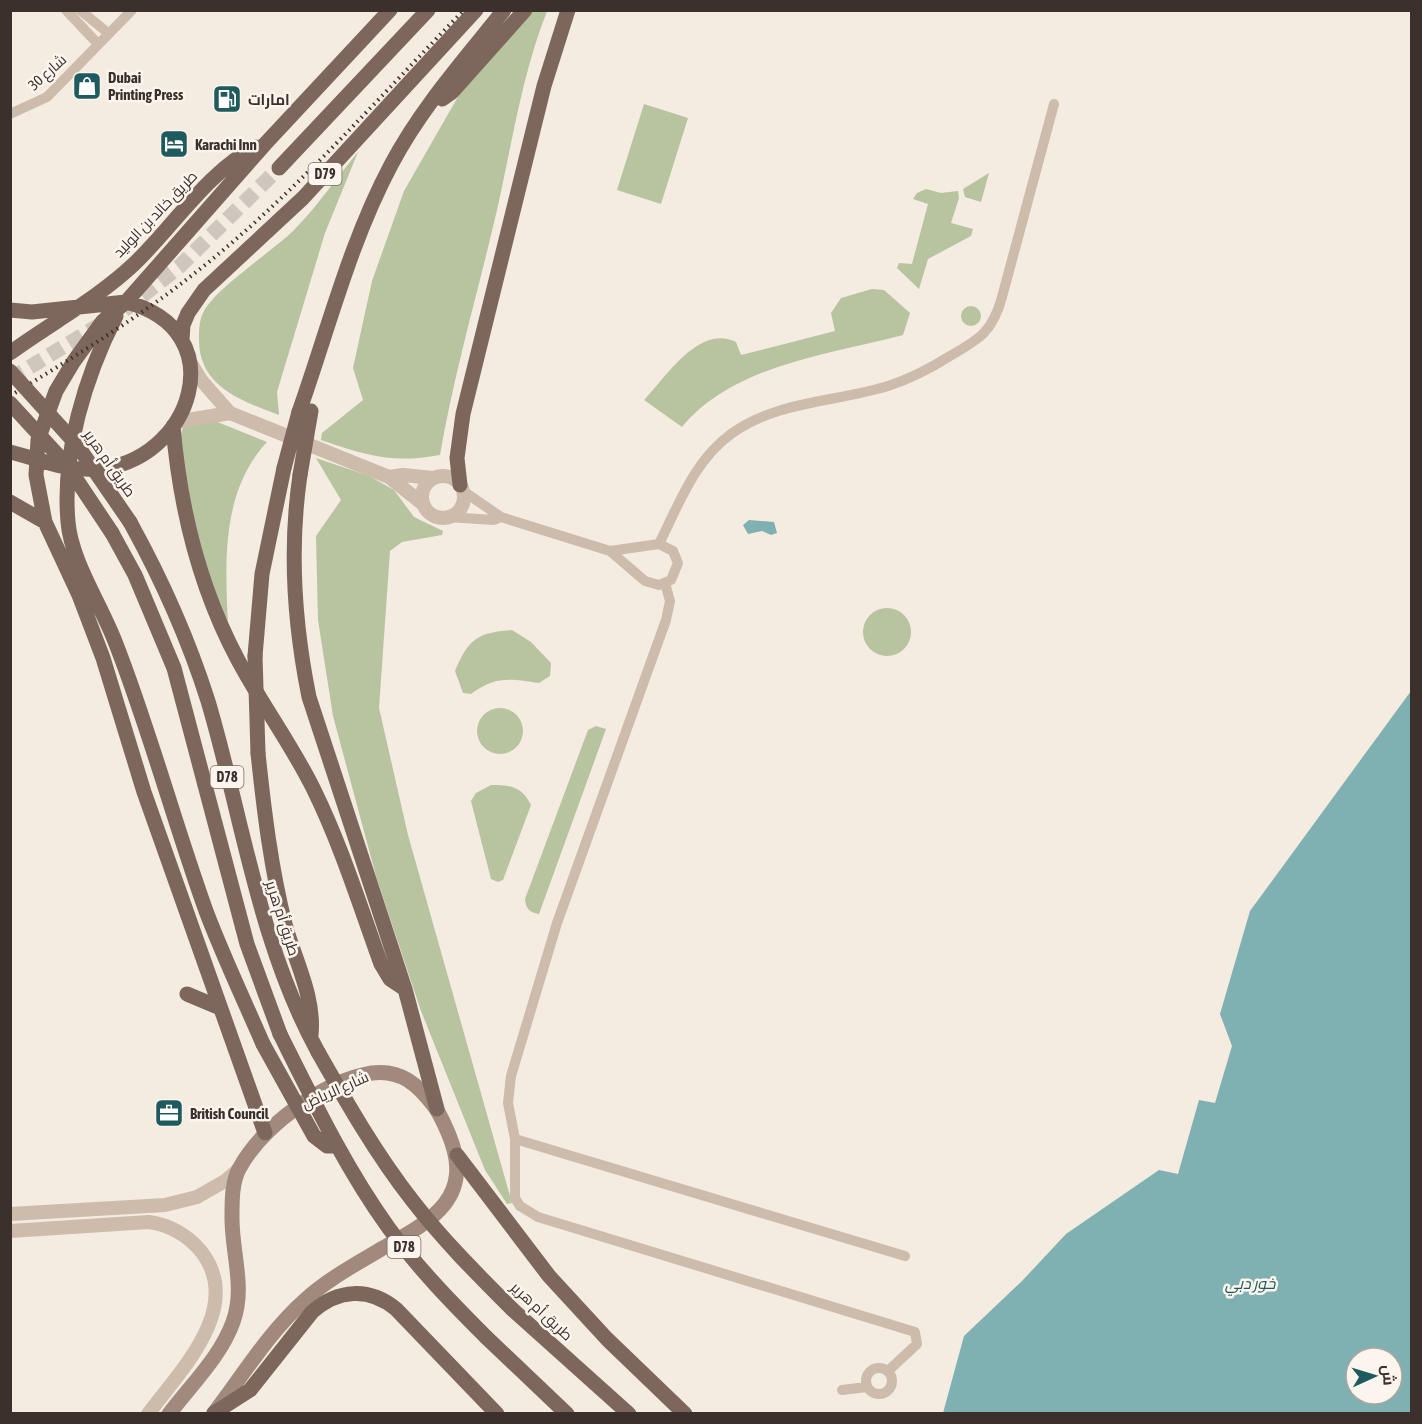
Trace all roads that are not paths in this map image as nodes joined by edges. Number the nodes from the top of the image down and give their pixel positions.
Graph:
1 (66, 10) edge
2 (80, 10) edge
3 (132, 10) edge
4 (390, 10) edge
5 (428, 10) edge
6 (476, 10) edge
7 (504, 10) edge
8 (525, 10) edge
9 (568, 10) edge
10 (108, 33) junction
11 (98, 44) junction
12 (431, 102) junction
13 (1054, 104) dead end
14 (10, 114) edge
15 (265, 144) junction
16 (279, 168) tunnel mouth
17 (123, 305) junction
18 (76, 308) junction
19 (10, 310) edge
20 (182, 340) junction
21 (10, 353) edge
22 (192, 365) junction
23 (10, 371) edge
24 (10, 403) edge
25 (305, 412) junction
26 (230, 413) junction
27 (175, 424) junction
28 (11, 451) edge
29 (36, 459) junction
30 (70, 469) junction
31 (389, 477) junction
32 (434, 478) junction
33 (461, 488) junction
34 (10, 501) edge
35 (423, 504) junction
36 (448, 517) junction
37 (501, 517) junction
38 (45, 522) junction
39 (659, 544) junction
40 (610, 551) junction
41 (665, 583) junction
42 (405, 989) junction
43 (187, 994) dead end
44 (219, 1006) junction
45 (310, 1038) junction
46 (437, 1109) junction
47 (265, 1133) junction
48 (514, 1139) junction
49 (336, 1146) junction
50 (457, 1155) junction
51 (238, 1170) junction
52 (10, 1214) edge
53 (10, 1231) edge
54 (905, 1256) dead end
55 (888, 1371) junction
56 (867, 1387) junction
57 (842, 1390) dead end
58 (148, 1413) edge
59 (169, 1413) edge
60 (214, 1413) edge
61 (497, 1413) edge
62 (567, 1413) edge
63 (629, 1413) edge
64 (685, 1413) edge

1 - 11 street
2 - 10 street
3 - 10 street, شارع 30
4 - 15 main road, طريق خالد بن الوليد
5 - 16 main road
6 - 20 main road, D79
7 - 12 main road
8 - 12 main road
9 - 33 main road
10 - 11 street, شارع 30
11 - 14 street, شارع 30
12 - 25 main road
13 - 39 street
15 - 17 main road
15 - 18 main road, طريق خالد بن الوليد
17 - 18 main road
17 - 20 main road
17 - 29 main road
17 - 30 main road
18 - 19 main road
18 - 21 main road, طريق خالد بن الوليد
20 - 22 main road
22 - 26 street
22 - 27 main road
23 - 45 main road, طريق أم هرير / D78, bridge
24 - 49 main road, D78, bridge
25 - 42 main road, bridge
25 - 45 main road, bridge
26 - 27 street
26 - 31 street
27 - 30 main road
27 - 42 main road
28 - 29 main road
29 - 30 main road
29 - 38 main road
30 - 49 main road, bridge
31 - 32 street
31 - 35 street
32 - 33 street
32 - 35 street
33 - 36 street
33 - 37 street
34 - 38 main road
35 - 36 street
36 - 37 street
37 - 40 street
38 - 44 main road
39 - 40 street
39 - 41 street
40 - 41 street
41 - 48 street
42 - 46 main road
43 - 44 main road
44 - 47 main road
45 - 63 main road, طريق أم هرير / D78, bridge
46 - 47 main road, شارع الرياض
46 - 50 main road, شارع الرياض
47 - 51 main road, شارع الرياض
48 - 54 street
48 - 55 street
49 - 62 main road, D78, bridge
50 - 60 main road, شارع الرياض
50 - 64 main road
51 - 52 street
51 - 59 main road, شارع الرياض
53 - 58 street
55 - 56 street
55 - 56 street
56 - 57 street
60 - 61 main road

